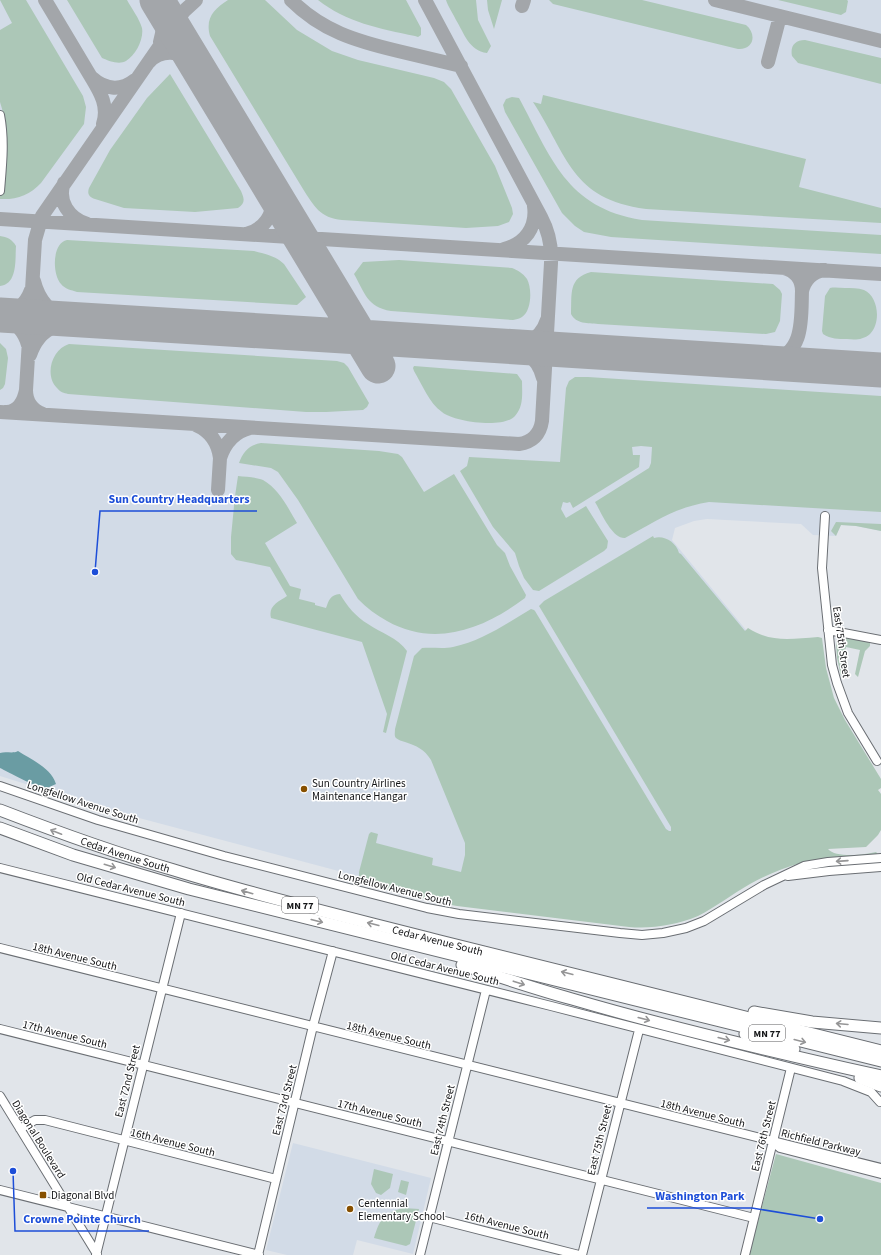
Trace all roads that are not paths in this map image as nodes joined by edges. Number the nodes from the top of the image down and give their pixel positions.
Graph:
1 (0, 116) edge
2 (0, 191) edge
3 (825, 516) dead end
4 (828, 630) junction
5 (881, 640) edge
6 (877, 761) dead end
7 (0, 786) edge
8 (0, 810) edge
9 (0, 828) edge
10 (0, 836) edge
11 (73, 855) junction
12 (881, 858) edge
13 (0, 868) edge
14 (881, 868) edge
15 (784, 876) junction
16 (181, 913) junction
17 (0, 948) edge
18 (431, 950) junction
19 (333, 951) junction
20 (161, 989) junction
21 (486, 990) junction
22 (690, 1002) junction
23 (654, 1004) junction
24 (313, 1026) junction
25 (881, 1028) edge
26 (0, 1030) edge
27 (639, 1030) junction
28 (881, 1051) edge
29 (789, 1055) junction
30 (881, 1061) edge
31 (142, 1065) junction
32 (467, 1066) junction
33 (791, 1068) junction
34 (881, 1070) edge
35 (881, 1076) edge
36 (881, 1086) edge
37 (0, 1096) edge
38 (880, 1102) dead end
39 (294, 1103) junction
40 (619, 1104) junction
41 (20, 1129) junction
42 (124, 1141) junction
43 (448, 1142) junction
44 (773, 1142) junction
45 (881, 1168) edge
46 (881, 1174) edge
47 (276, 1179) junction
48 (601, 1180) junction
49 (0, 1190) edge
50 (69, 1207) junction
51 (105, 1217) junction
52 (429, 1217) junction
53 (754, 1218) junction
54 (96, 1254) edge
55 (258, 1255) edge
56 (420, 1255) edge
57 (579, 1255) edge
58 (582, 1255) edge
59 (745, 1255) edge

1 - 2 street
3 - 4 street, East 75th Street
4 - 5 street
4 - 6 street, East 75th Street
7 - 15 street, Longfellow Avenue South
22 -> 8 highway, Cedar Avenue South / MN 77
9 - 11 highway, Cedar Avenue South / MN 77
10 - 11 highway
11 -> 18 highway, Cedar Avenue South / MN 77
12 -> 15 street, Longfellow Avenue South
13 - 16 street, Old Cedar Avenue South
14 - 15 street, Longfellow Avenue South
16 - 19 street, Old Cedar Avenue South
16 - 20 street, East 72nd Street
17 - 20 street, 18th Avenue South
18 - 23 highway, Cedar Avenue South / MN 77
18 -> 29 highway
19 - 21 street, Old Cedar Avenue South
19 - 24 street, East 73rd Street
20 - 24 street, 18th Avenue South
20 - 31 street, East 72nd Street
21 - 27 street, Old Cedar Avenue South
21 - 32 street, East 74th Street
25 -> 22 highway
22 - 28 highway, Cedar Avenue South / MN 77
23 -> 30 highway, Cedar Avenue South / MN 77
23 - 34 highway
24 - 32 street, 18th Avenue South
24 - 39 street, East 73rd Street
26 - 31 street, 17th Avenue South
27 - 33 street, Old Cedar Avenue South
27 - 40 street, East 75th Street
29 - 35 highway
29 - 36 highway
31 - 39 street, 17th Avenue South
31 - 42 street, East 72nd Street
32 - 40 street, 18th Avenue South
32 - 43 street, East 74th Street
33 - 38 street, Old Cedar Avenue South
33 - 44 street, East 76th Street
37 - 41 street, Diagonal Boulevard
39 - 43 street, 17th Avenue South
39 - 47 street, East 73rd Street
40 - 44 street, 18th Avenue South
40 - 48 street, East 75th Street
41 - 42 street, 16th Avenue South
41 - 50 street, Diagonal Boulevard
42 - 47 street, 16th Avenue South
42 - 51 street, East 72nd Street
43 - 48 street, 17th Avenue South
43 - 52 street, East 74th Street
44 - 45 street, Richfield Parkway
44 - 46 street, Richfield Parkway
44 - 53 street, East 76th Street
47 - 55 street, East 73rd Street
48 - 53 street, 17th Avenue South
48 - 58 street, East 75th Street
49 - 50 street
50 - 51 street
50 - 54 street, Diagonal Boulevard
51 - 54 street, East 72nd Street
51 - 55 street
52 - 56 street, East 74th Street
52 - 57 street, 16th Avenue South
53 - 59 street, East 76th Street

